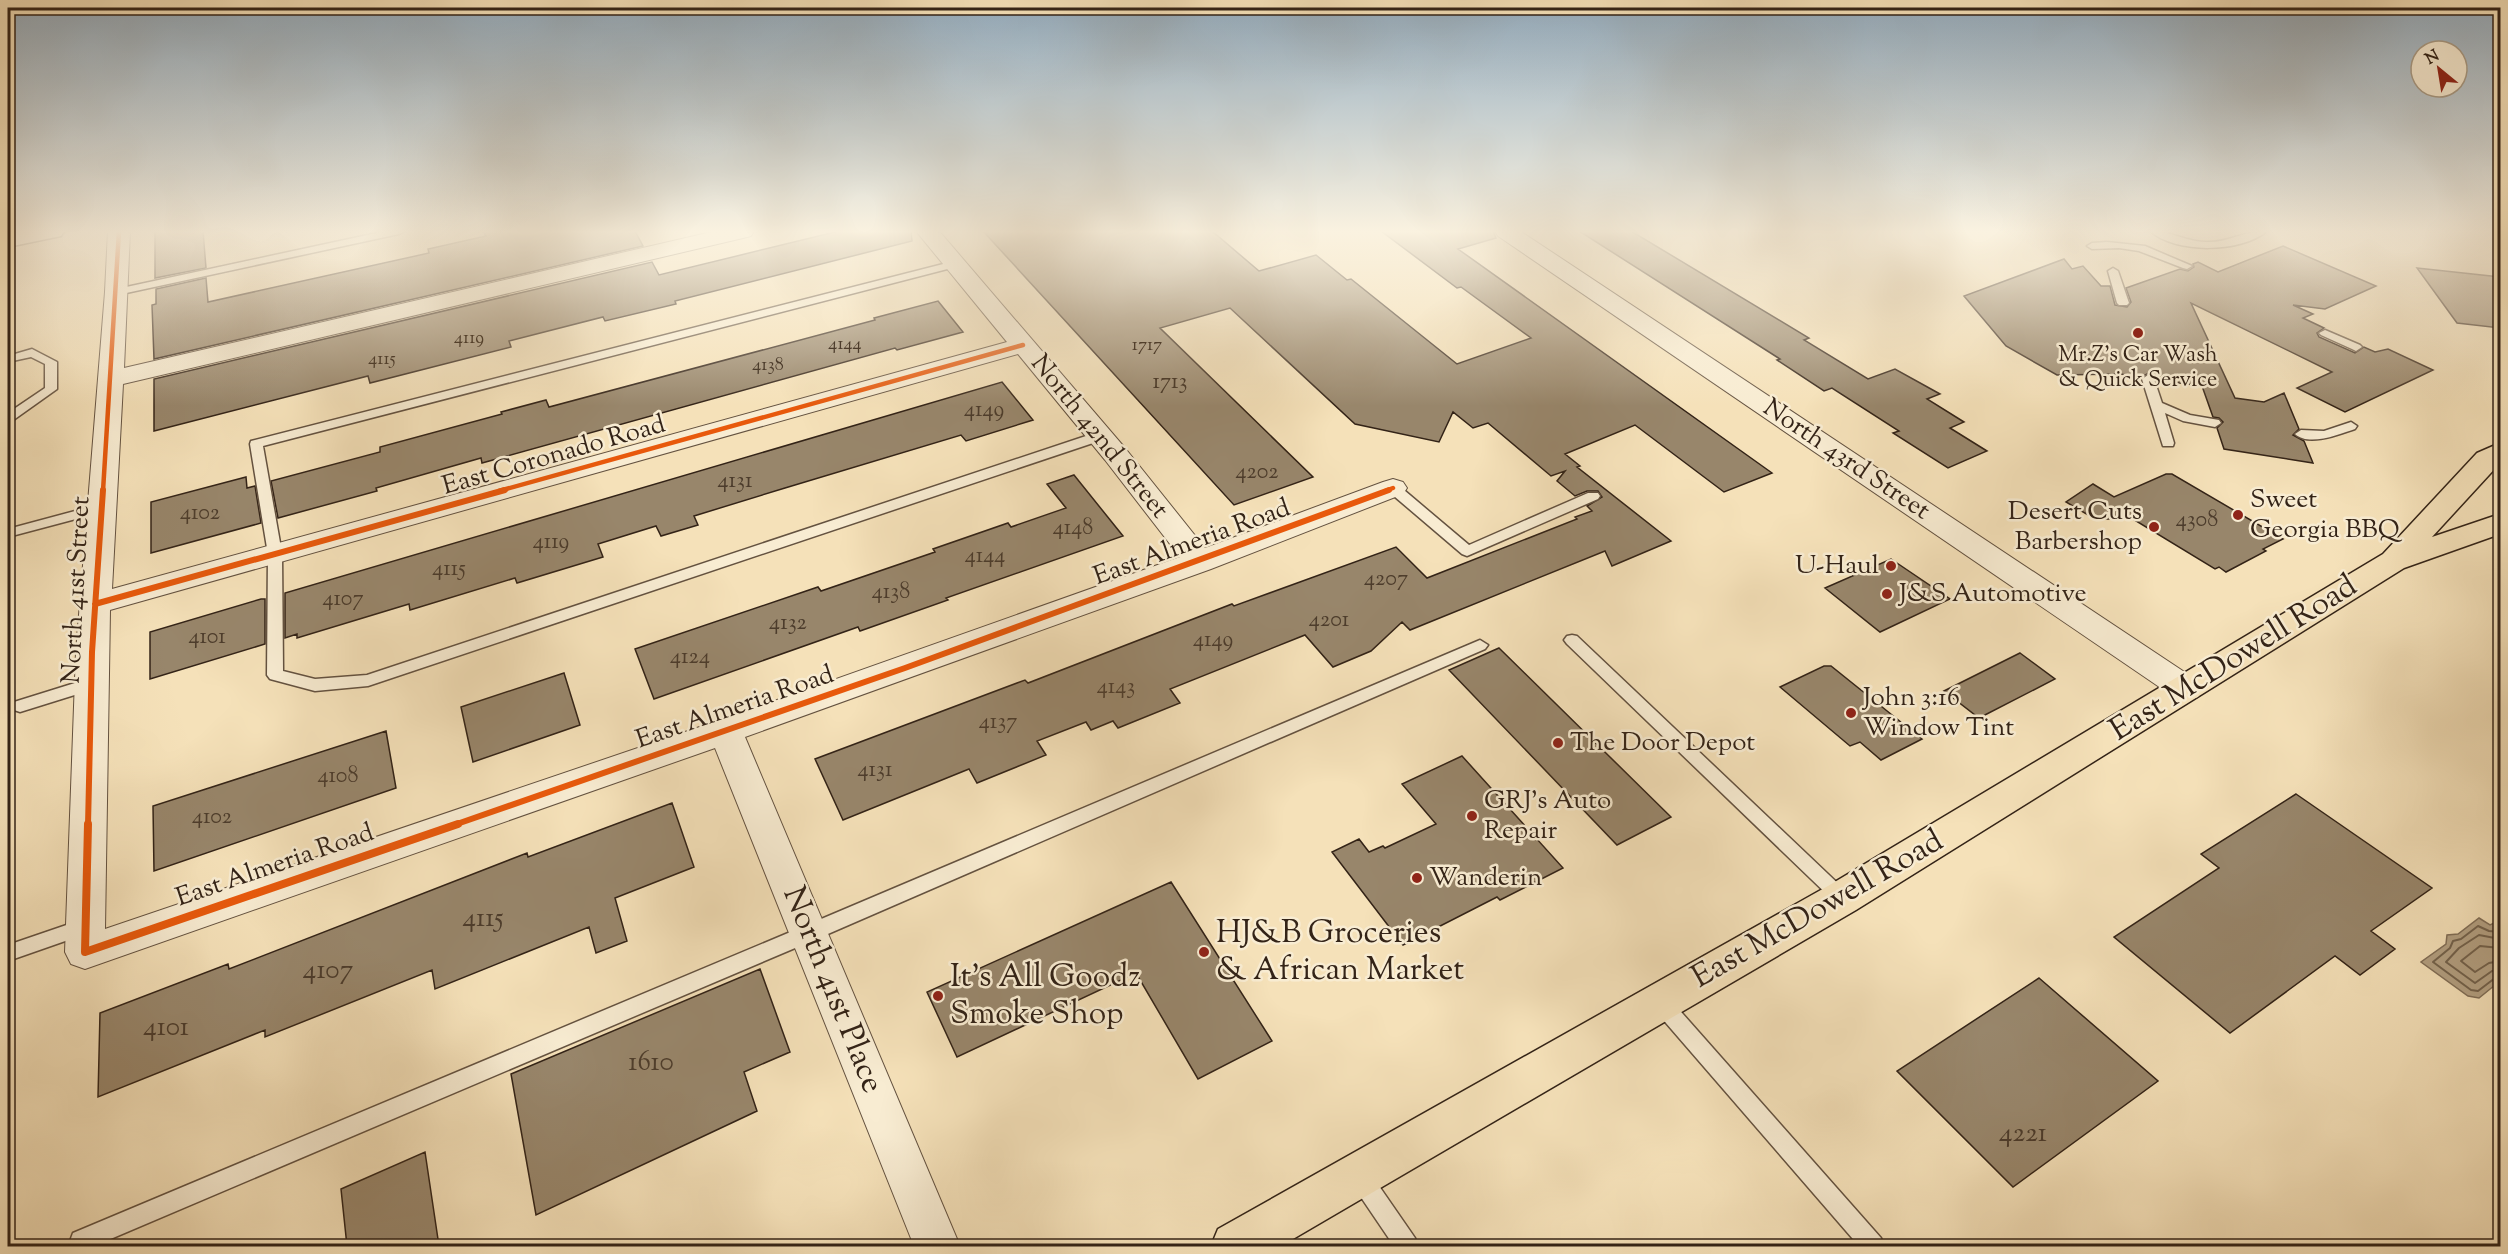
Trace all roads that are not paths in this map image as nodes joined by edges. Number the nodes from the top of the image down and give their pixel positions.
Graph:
1 (128, 290) edge
2 (493, 290) edge
3 (856, 290) edge
4 (976, 290) edge
5 (1593, 290) edge
6 (2119, 290) edge
7 (117, 292) joint
8 (2123, 303) dead end
9 (2325, 333) dead end
10 (1023, 345) junction
11 (2356, 346) dead end
12 (8, 359) edge
13 (111, 379) junction
14 (2148, 379) dead end
15 (2156, 405) junction
16 (8, 418) edge
17 (2215, 423) dead end
18 (2351, 426) dead end
19 (2301, 434) dead end
20 (1100, 436) junction
21 (2168, 443) dead end
22 (2496, 458) edge
23 (1393, 488) joint
24 (1593, 496) dead end
25 (101, 508) junction
26 (2500, 524) edge
27 (8, 532) edge
28 (275, 554) junction
29 (2393, 561) junction
30 (1200, 562) junction
31 (95, 604) junction
32 (1572, 640) dead end
33 (1480, 645) dead end
34 (91, 684) junction
35 (2186, 688) junction
36 (20, 706) dead end
37 (726, 733) junction
38 (1842, 898) junction
39 (807, 934) junction
40 (86, 939) junction
41 (8, 953) edge
42 (1660, 1002) junction
43 (1359, 1175) junction
44 (81, 1241) dead end
45 (938, 1246) edge
46 (1235, 1246) edge
47 (1407, 1246) edge
48 (1873, 1246) edge

1 - 7 lane
2 - 13 street
3 - 28 lane
4 - 10 street, North 42nd Street
5 - 35 street, North 43rd Street
6 - 8 lane
7 - 13 street, North 41st Street
9 - 11 lane
10 - 20 street, North 42nd Street
10 - 28 street, East Coronado Road
12 - 16 lane
13 - 25 street, North 41st Street
14 - 15 lane
15 - 17 lane
15 - 21 lane
18 - 19 lane
20 - 28 lane
20 - 30 street, North 42nd Street
22 - 29 main road, East McDowell Road
23 - 24 lane
23 - 30 street, East Almeria Road
25 - 27 lane
25 - 31 street, North 41st Street
26 - 29 main road, East McDowell Road
28 - 31 street, East Coronado Road
29 - 35 main road, East McDowell Road
30 - 37 street, East Almeria Road
31 - 34 street, North 41st Street
32 - 38 lane
33 - 39 lane
34 - 36 lane
34 - 40 street, North 41st Street
35 - 38 main road, East McDowell Road
37 - 39 street, North 41st Place
37 - 40 street, East Almeria Road
38 - 42 main road, East McDowell Road
39 - 44 lane
39 - 45 street, North 41st Place
40 - 41 lane
42 - 43 main road, East McDowell Road
42 - 48 lane
43 - 46 main road, East McDowell Road
43 - 47 lane

